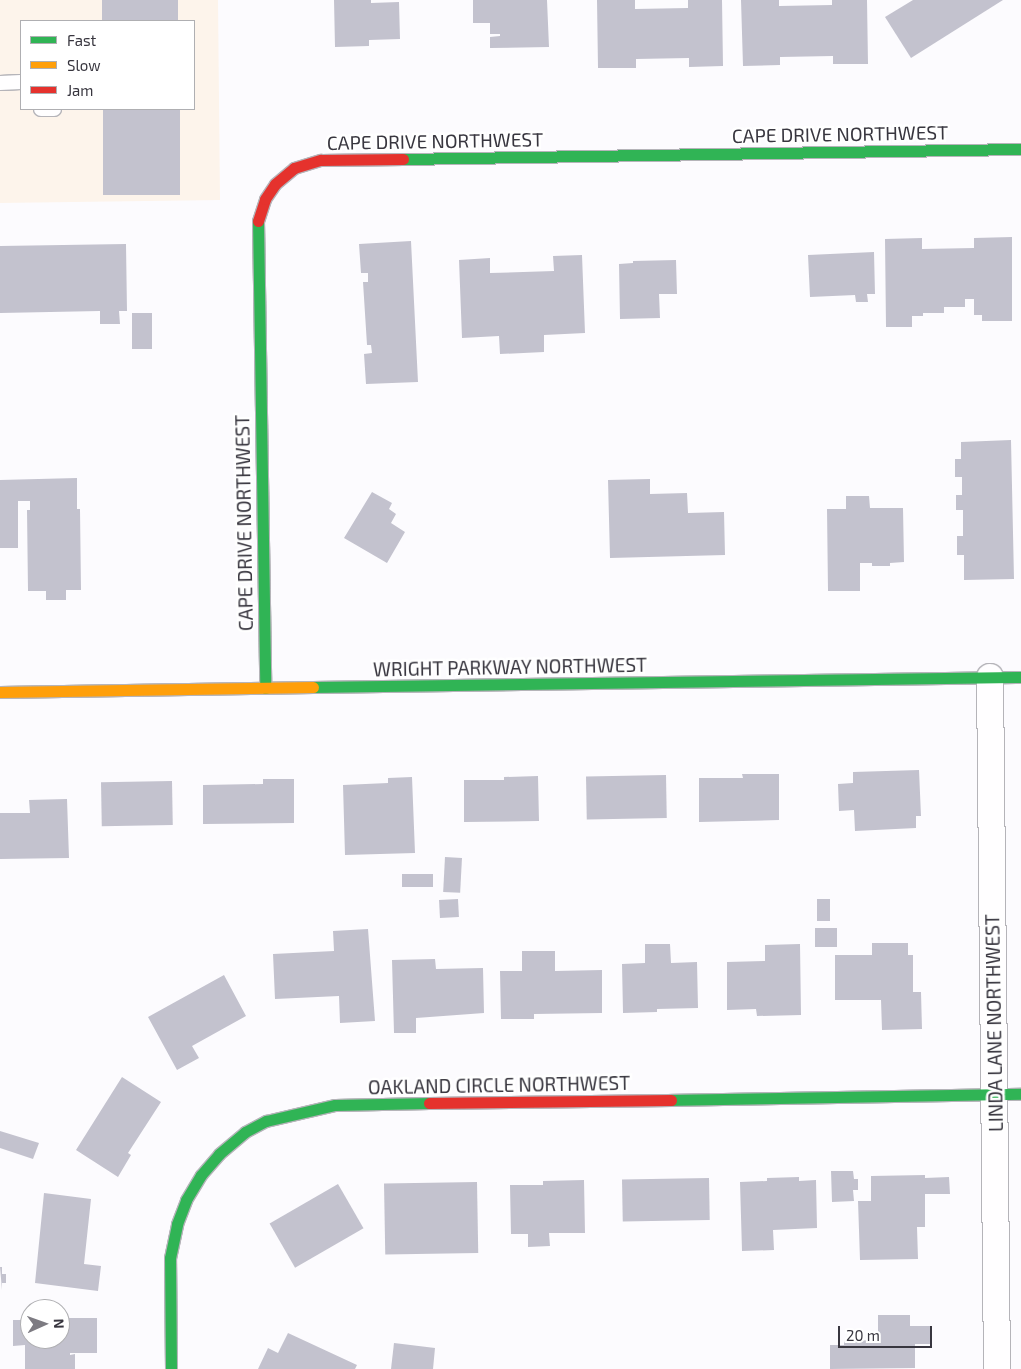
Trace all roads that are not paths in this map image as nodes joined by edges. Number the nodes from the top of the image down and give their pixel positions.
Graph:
1 (20, 82) edge
2 (0, 83) edge
3 (1021, 149) edge
4 (990, 677) junction
5 (1021, 677) edge
6 (265, 688) junction
7 (0, 692) edge
8 (994, 1094) junction
9 (1021, 1094) edge
10 (170, 1369) edge
11 (997, 1369) edge

1 - 2 lane
3 - 6 street, CAPE DRIVE NORTHWEST
4 - 5 street, WRIGHT PARKWAY NORTHWEST
4 - 6 street, WRIGHT PARKWAY NORTHWEST
4 - 8 street, LINDA LANE NORTHWEST
6 - 7 street, WRIGHT PARKWAY NORTHWEST
8 - 9 street, OAKLAND CIRCLE NORTHWEST
8 - 10 street, OAKLAND CIRCLE NORTHWEST
8 - 11 street, LINDA LANE NORTHWEST

